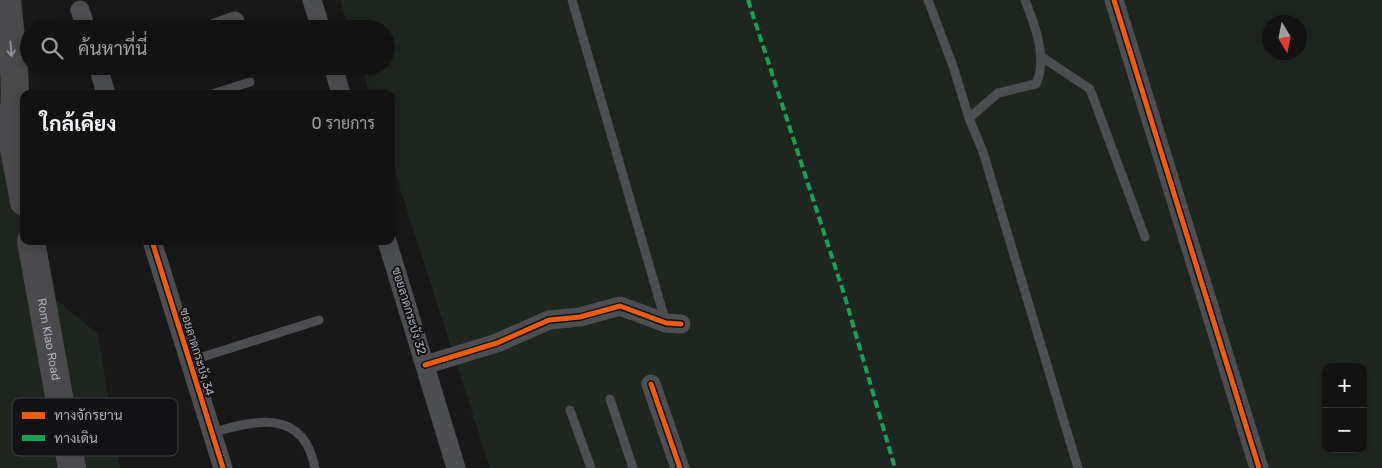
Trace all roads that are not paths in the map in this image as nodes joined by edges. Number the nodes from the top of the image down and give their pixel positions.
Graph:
1 (7, 0) edge
2 (312, 0) edge
3 (572, 0) edge
4 (928, 0) edge
5 (1026, 0) edge
6 (1114, 0) edge
7 (80, 10) dead end
8 (83, 20) edge
9 (318, 20) edge
10 (1042, 57) junction
11 (101, 75) edge
12 (336, 75) edge
13 (0, 78) edge
14 (250, 82) dead end
15 (105, 90) edge
16 (225, 90) edge
17 (340, 90) edge
18 (969, 118) junction
19 (11, 134) junction
20 (20, 181) edge
21 (1145, 237) dead end
22 (32, 245) edge
23 (153, 245) edge
24 (388, 245) edge
25 (319, 320) dead end
26 (674, 324) joint
27 (190, 362) junction
28 (425, 364) junction
29 (652, 384) dead end
30 (59, 398) edge
31 (610, 399) dead end
32 (570, 410) dead end
33 (212, 433) junction
34 (223, 468) edge
35 (315, 468) edge
36 (456, 468) edge
37 (591, 468) edge
38 (633, 468) edge
39 (680, 468) edge
40 (1078, 468) edge
41 (1259, 468) edge

1 -> 19 main road
2 - 9 street
3 - 26 lane
4 - 18 lane
5 - 10 lane
6 - 41 street
7 - 8 street
10 - 18 lane
10 - 21 lane
11 - 15 street
12 - 17 street
13 - 19 main road
14 - 16 lane
18 - 40 lane
19 - 20 main road
22 - 30 main road, Rom Klao Road
23 - 27 street, ซอยลาดกระบัง 34
24 - 28 street, ซอยลาดกระบัง 32
25 - 27 lane
26 - 28 street
27 - 33 street, ซอยลาดกระบัง 34
28 - 36 street, ซอยลาดกระบัง 32
29 - 39 street
31 - 38 lane
32 - 37 lane
33 - 34 street, ซอยลาดกระบัง 34
33 - 35 lane

